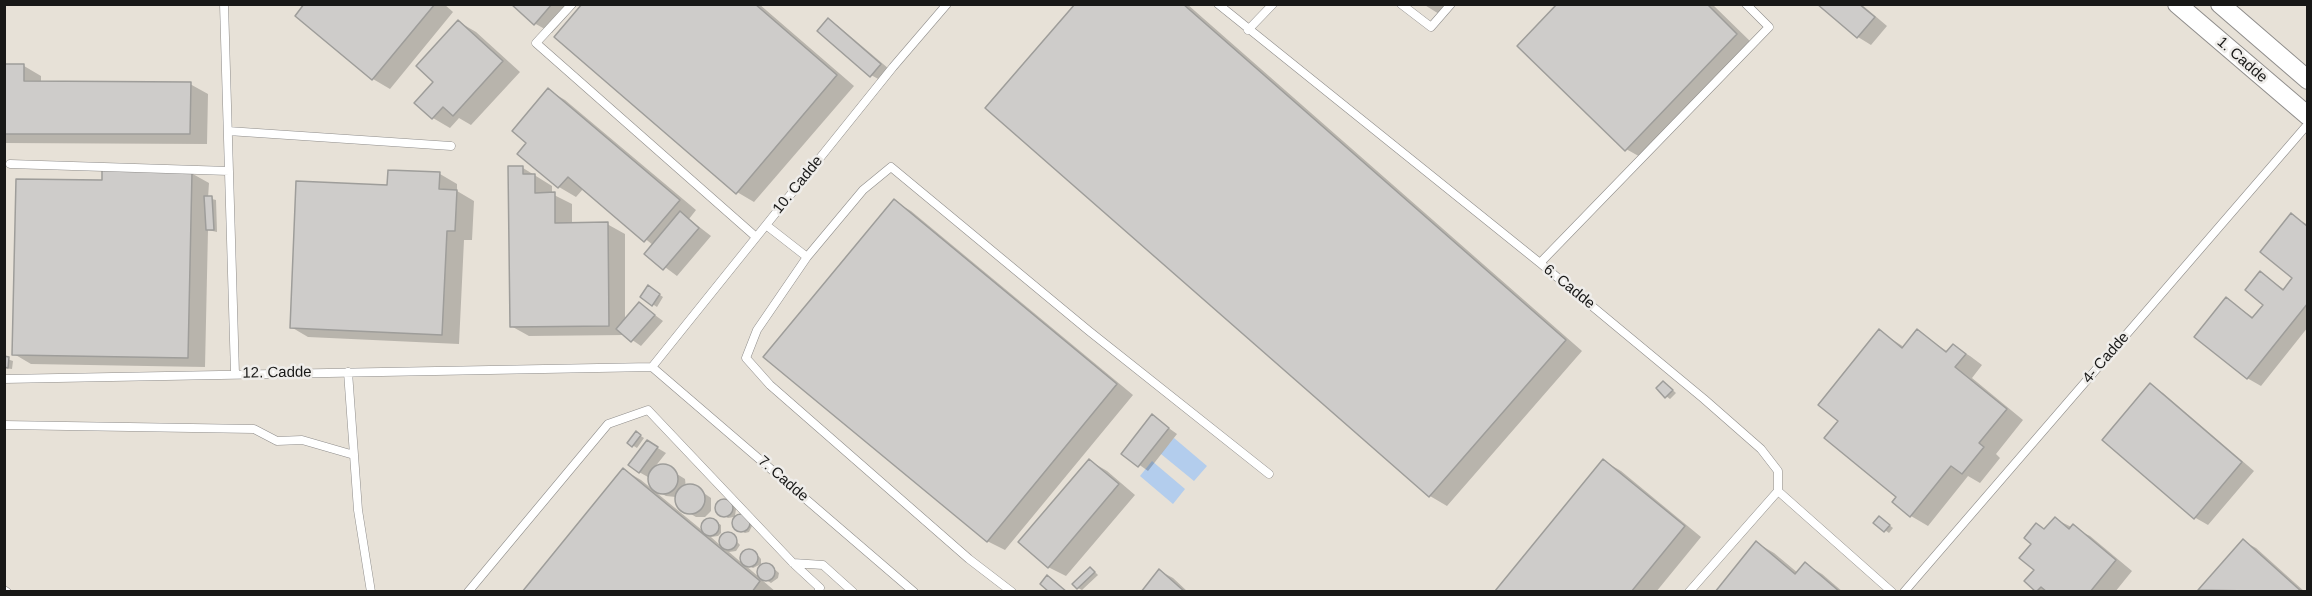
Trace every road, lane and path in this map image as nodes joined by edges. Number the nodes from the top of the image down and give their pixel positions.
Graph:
1 (224, 4) edge
2 (572, 4) edge
3 (947, 4) edge
4 (1218, 4) edge
5 (1273, 4) edge
6 (1401, 4) edge
7 (1450, 4) edge
8 (1746, 4) edge
9 (2177, 4) edge
10 (2220, 4) edge
11 (1248, 30) junction
12 (2307, 80) edge
13 (2307, 116) edge
14 (2307, 124) edge
15 (228, 131) junction
16 (451, 146) dead end
17 (10, 164) dead end
18 (229, 171) junction
19 (766, 225) junction
20 (756, 237) junction
21 (807, 256) junction
22 (1540, 263) junction
23 (652, 367) junction
24 (348, 372) junction
25 (235, 374) junction
26 (4, 379) edge
27 (4, 424) edge
28 (354, 455) junction
29 (1269, 474) dead end
30 (1778, 491) junction
31 (793, 563) junction
32 (371, 591) edge
33 (468, 591) edge
34 (818, 591) edge
35 (853, 591) edge
36 (914, 591) edge
37 (1012, 591) edge
38 (1689, 591) edge
39 (1892, 591) edge
40 (1904, 591) edge

1 - 15 lane, 12. Cadde
2 - 20 lane
3 - 19 lane, 10. Cadde
4 - 11 lane, 6. Cadde
5 - 11 lane
6 - 7 lane
8 - 22 lane
9 - 13 street, 1. Cadde
10 - 12 street
11 - 22 lane, 6. Cadde
14 - 40 lane, 4- Cadde
15 - 16 lane
15 - 18 lane, 12. Cadde
17 - 18 lane
18 - 25 lane, 12. Cadde
19 - 20 lane, 10. Cadde
19 - 21 lane
20 - 23 lane, 10. Cadde
21 - 29 lane
21 - 37 lane
22 - 30 lane, 6. Cadde
23 - 24 lane, 12. Cadde
23 - 36 lane, 7. Cadde
24 - 25 lane, 12. Cadde
24 - 28 lane
25 - 26 lane
27 - 28 lane
28 - 32 lane
30 - 38 lane
30 - 39 lane
31 - 33 lane
31 - 34 lane
31 - 35 lane

